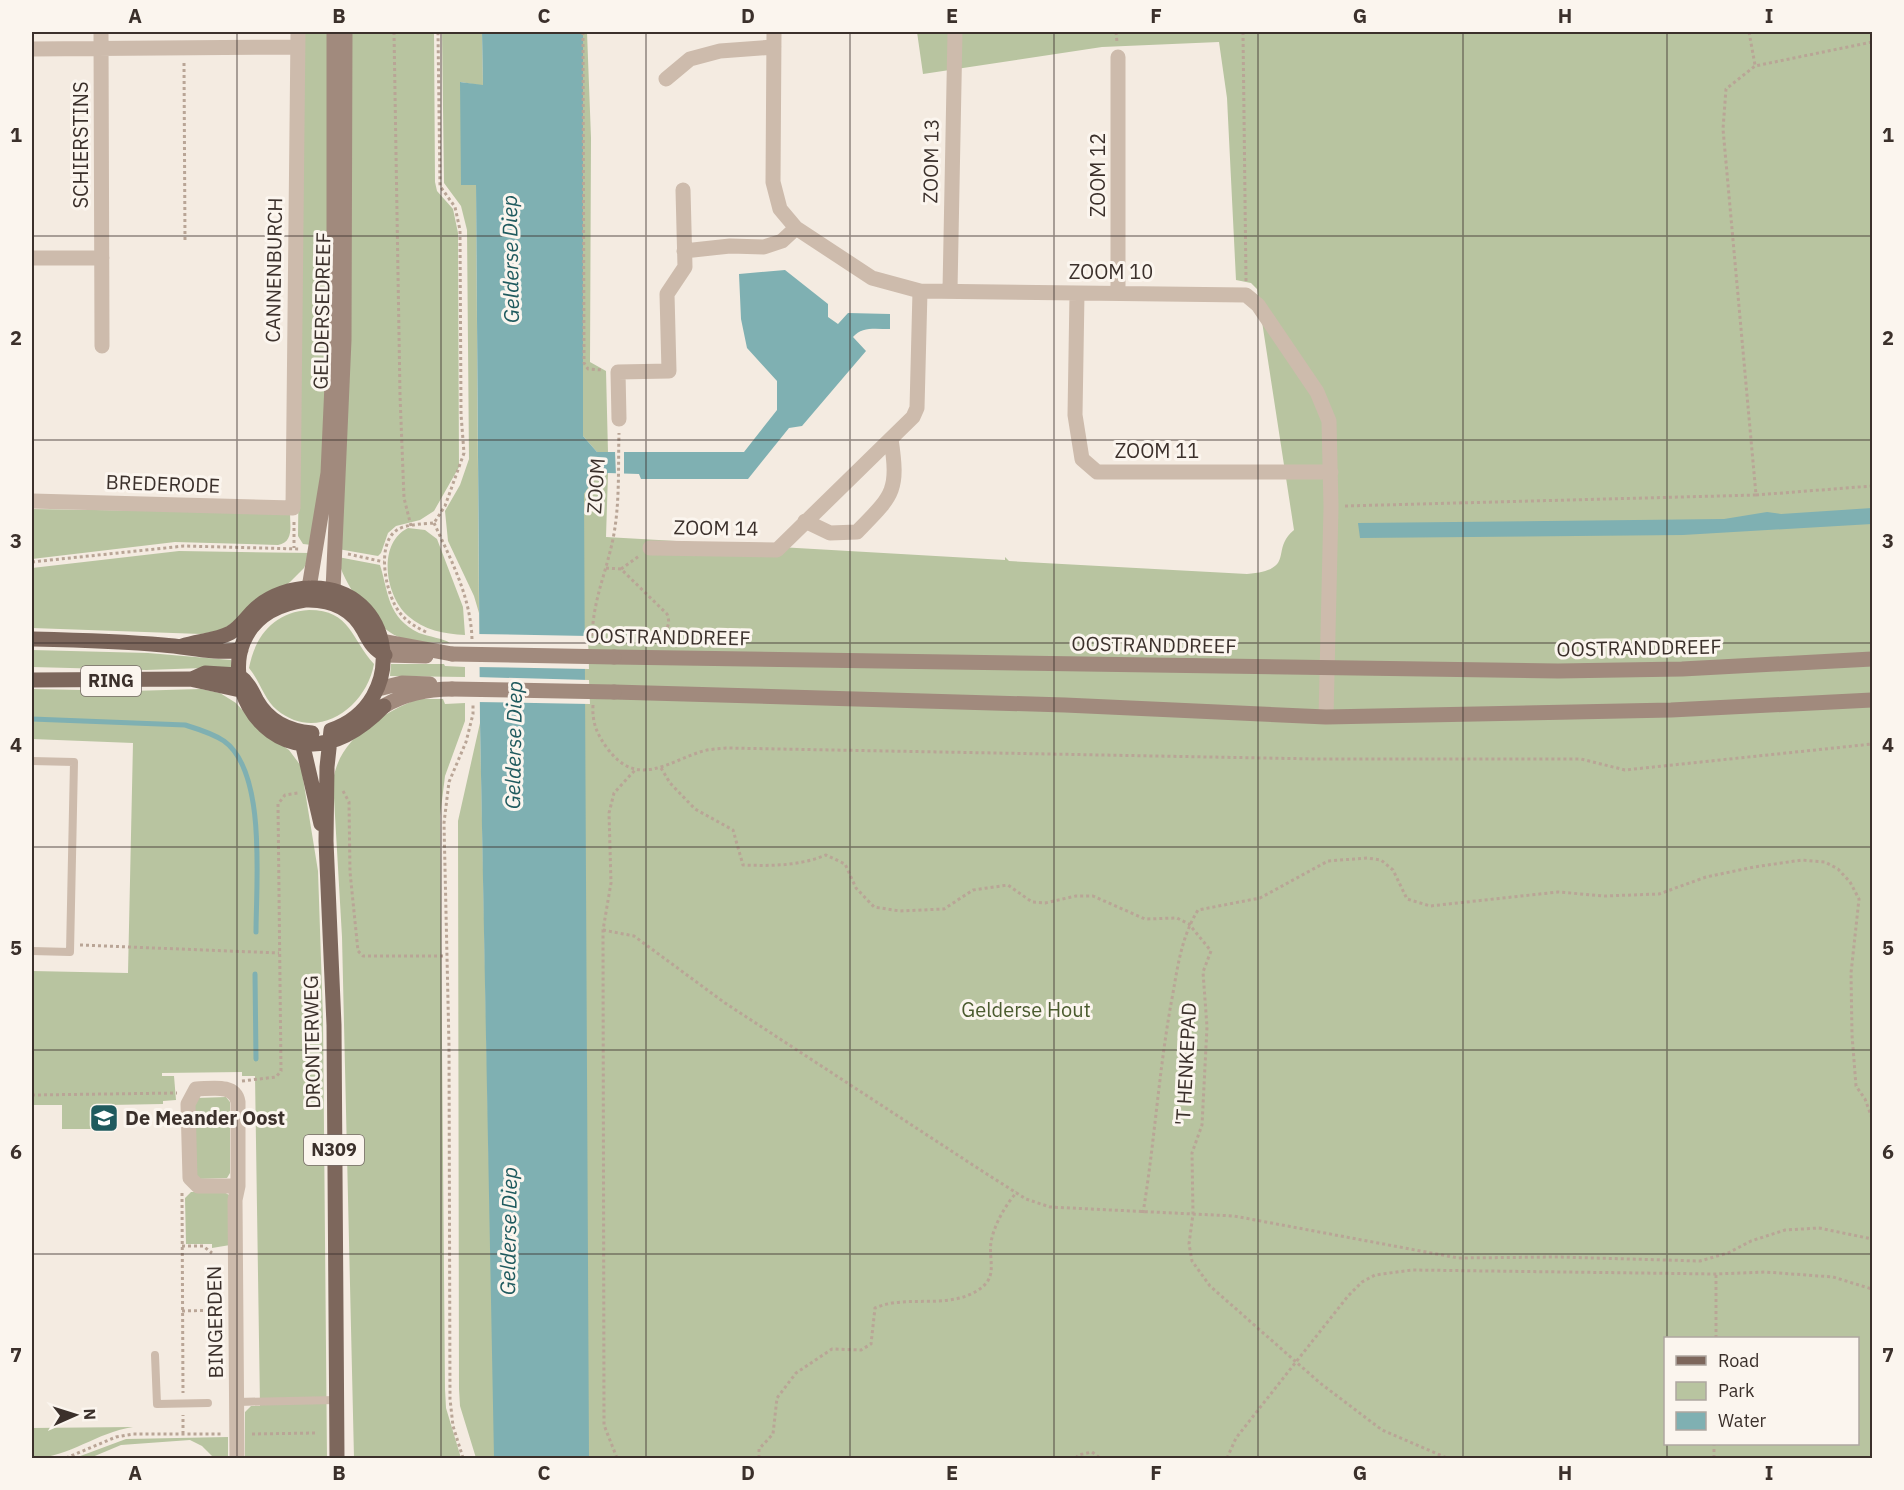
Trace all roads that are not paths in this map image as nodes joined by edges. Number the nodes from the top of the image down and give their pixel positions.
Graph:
1 (101, 32) edge
2 (334, 32) edge
3 (345, 32) edge
4 (955, 32) edge
5 (298, 39) edge
6 (774, 39) edge
7 (32, 49) edge
8 (102, 49) junction
9 (1118, 57) dead end
10 (666, 79) dead end
11 (683, 190) dead end
12 (796, 228) junction
13 (684, 251) junction
14 (32, 258) edge
15 (102, 258) junction
16 (950, 290) junction
17 (920, 291) junction
18 (1118, 292) junction
19 (1077, 294) junction
20 (102, 346) dead end
21 (620, 419) dead end
22 (891, 439) junction
23 (1331, 472) junction
24 (32, 501) edge
25 (293, 508) joint
26 (805, 521) junction
27 (650, 548) road end
28 (333, 590) junction
29 (307, 594) junction
30 (32, 639) edge
31 (182, 646) junction
32 (383, 648) junction
33 (242, 650) junction
34 (1872, 659) edge
35 (1328, 669) junction
36 (32, 680) edge
37 (239, 682) junction
38 (378, 689) junction
39 (446, 689) junction
40 (1872, 700) edge
41 (1326, 717) junction
42 (330, 736) junction
43 (302, 742) junction
44 (32, 761) edge
45 (326, 841) junction
46 (32, 951) edge
47 (238, 1186) junction
48 (155, 1355) dead end
49 (336, 1400) junction
50 (237, 1402) junction
51 (208, 1403) dead end
52 (237, 1458) edge
53 (337, 1458) edge

1 - 8 street, SCHIERSTINS
2 - 29 main road, GELDERSEDREEF
3 - 28 main road, GELDERSEDREEF
4 - 16 street, ZOOM 13
5 - 8 street
5 - 25 street, CANNENBURCH
6 - 10 street
6 - 12 street, ZOOM 10
7 - 8 street
8 - 15 street, SCHIERSTINS
9 - 18 street, ZOOM 12
11 - 13 street
12 - 13 street
12 - 17 street, ZOOM 10
13 - 21 street
14 - 15 street
15 - 20 street, SCHIERSTINS
16 - 17 street, ZOOM 10
16 - 19 street, ZOOM 10
17 - 22 street, ZOOM 14
18 - 19 street, ZOOM 10
18 - 23 street, ZOOM 10
19 - 23 street, ZOOM 11
22 - 26 street, ZOOM 14
22 - 26 street
23 - 35 street
24 - 25 street, BREDERODE
26 - 27 street, ZOOM 14
28 - 29 main road, RING
28 - 32 main road, RING
29 - 31 main road, RING
29 - 32 main road, RING
29 - 33 main road, RING
30 - 31 main road, RING
31 - 33 main road, RING
32 - 35 main road, OOSTRANDDREEF, bridge
32 - 38 main road
33 - 37 main road, RING
34 - 35 main road, OOSTRANDDREEF
35 - 41 street
36 - 37 main road, RING
37 - 42 main road
37 - 43 main road
38 - 39 main road
38 - 42 main road
39 - 41 main road, bridge
39 - 42 main road
40 - 41 main road
42 - 43 main road
42 - 45 main road, DRONTERWEG / N309
43 - 45 main road, DRONTERWEG / N309
44 - 46 lane
45 - 49 main road, DRONTERWEG / N309
47 - 47 street, BINGERDEN
47 - 50 street, BINGERDEN
48 - 51 lane
49 - 50 lane
49 - 53 main road, DRONTERWEG / N309
50 - 52 street, BINGERDEN

